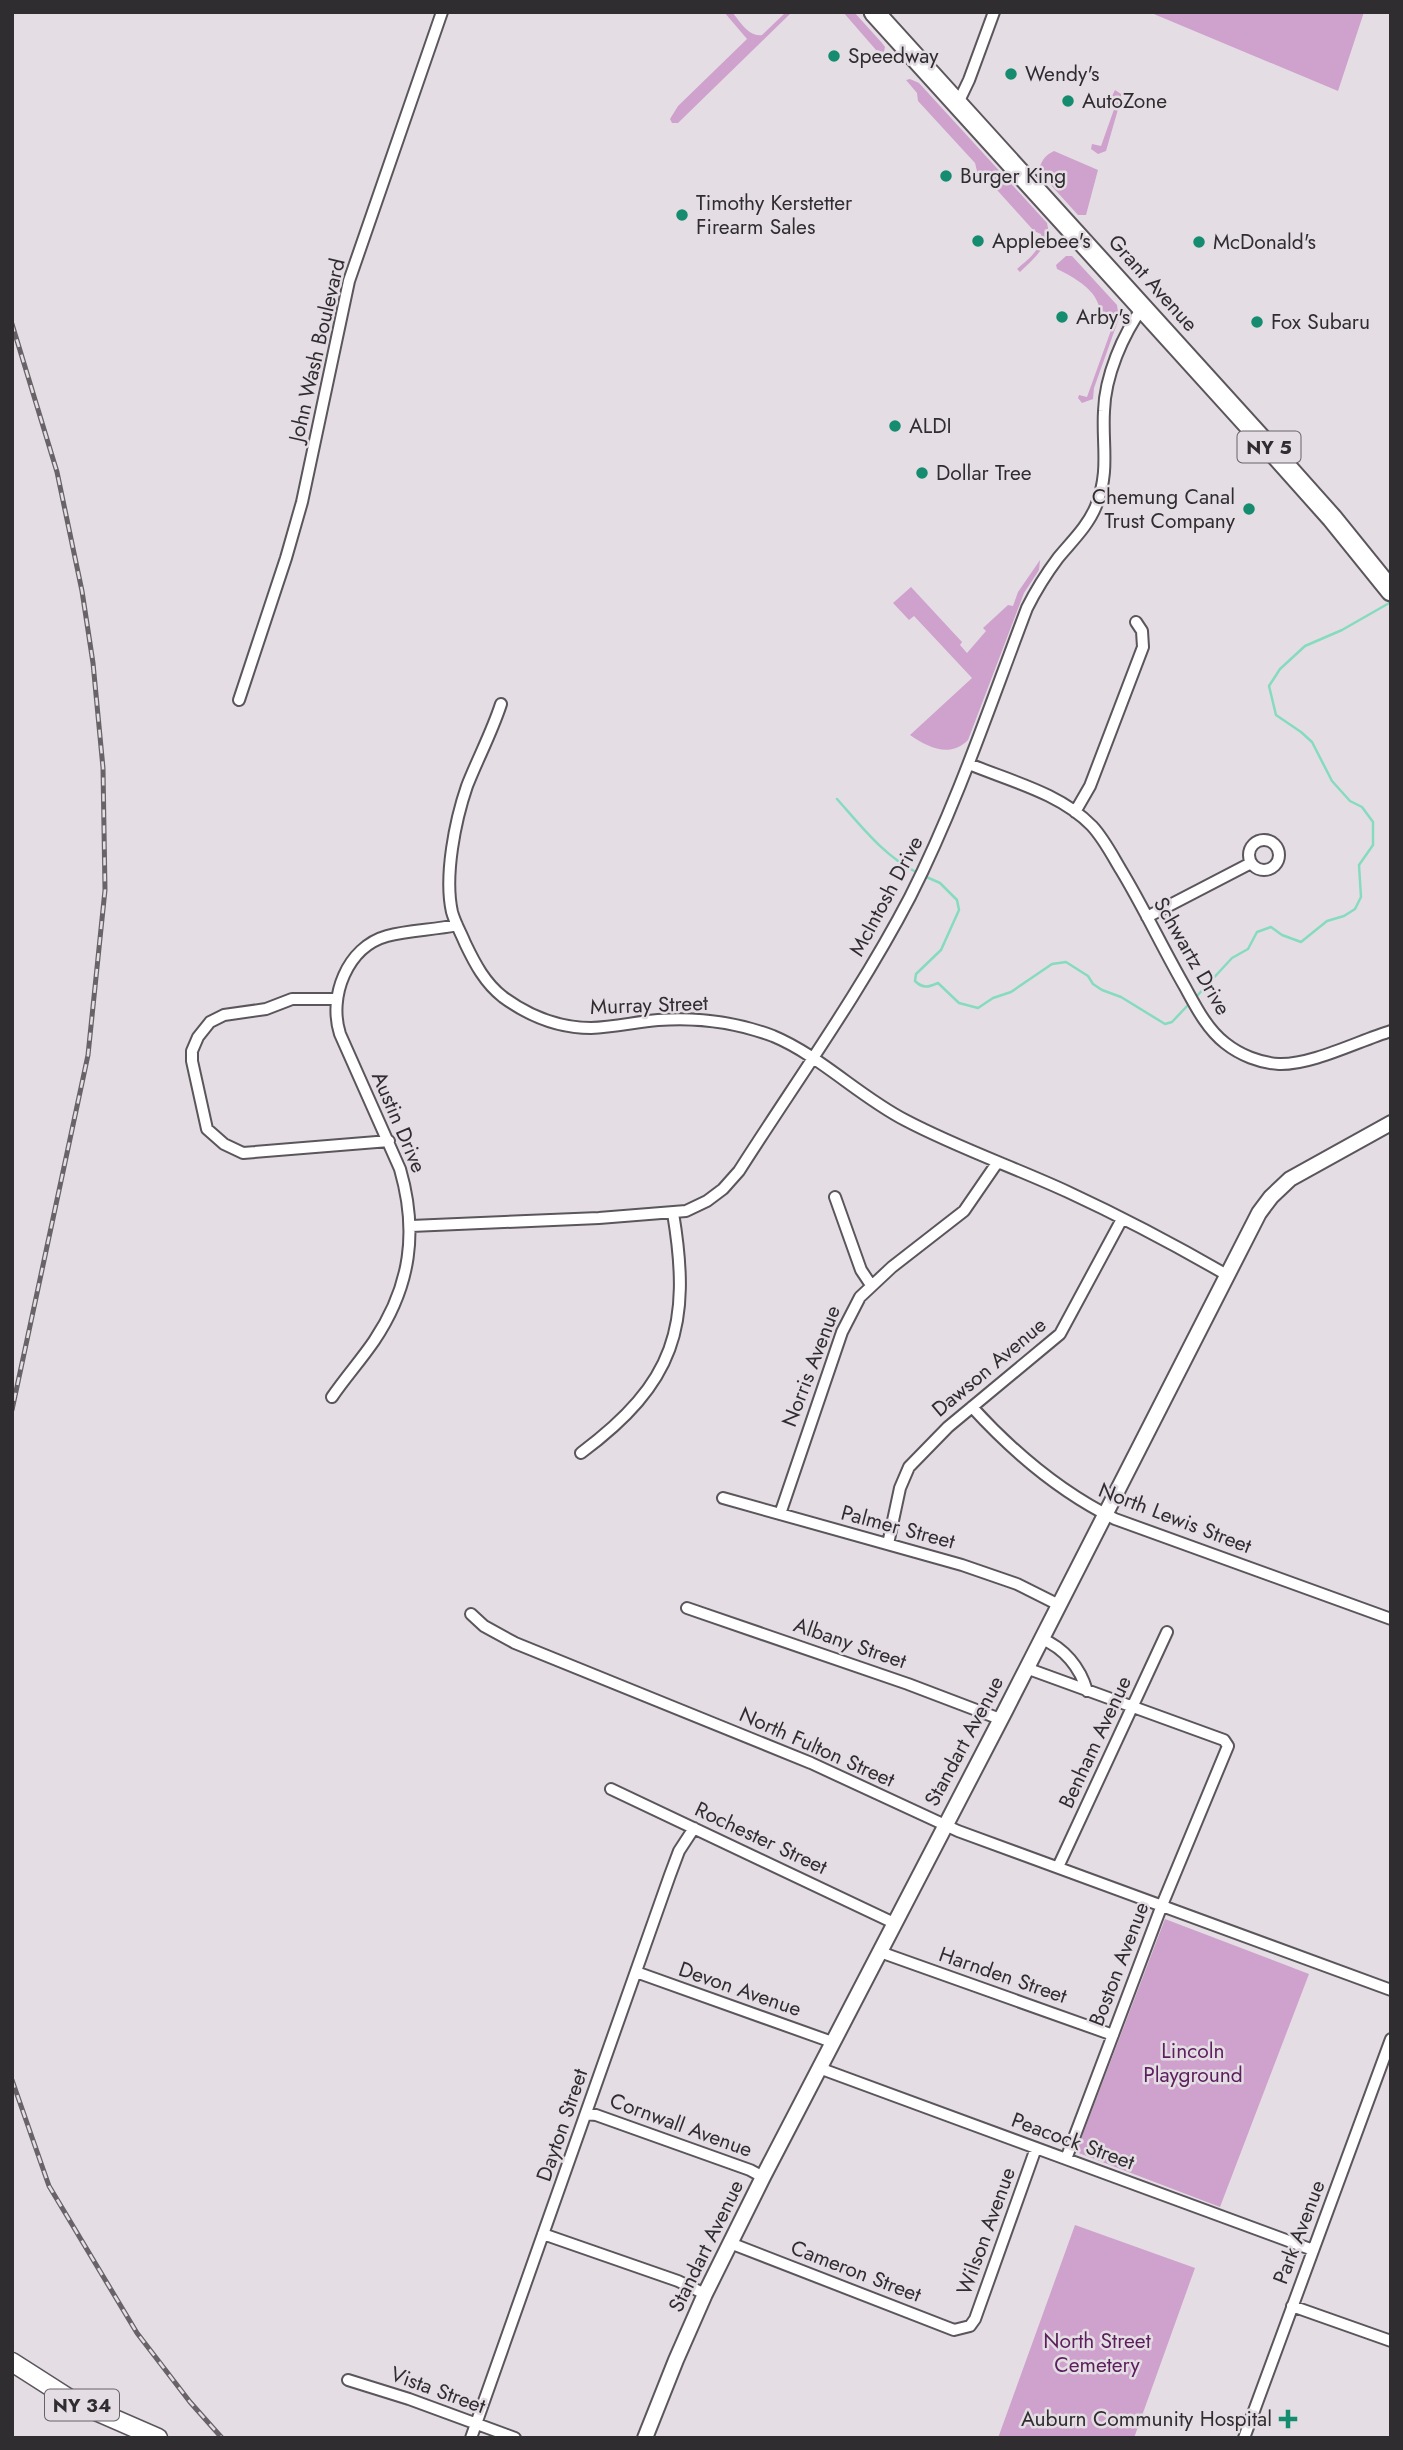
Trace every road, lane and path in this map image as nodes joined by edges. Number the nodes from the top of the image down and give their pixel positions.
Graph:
1 (442, 12) edge
2 (874, 12) edge
3 (994, 12) edge
4 (958, 103) junction
5 (1143, 307) junction
6 (1391, 591) edge
7 (1136, 622) dead end
8 (239, 700) dead end
9 (501, 704) dead end
10 (969, 764) junction
11 (1075, 812) junction
12 (1251, 863) dead end
13 (1147, 917) junction
14 (457, 925) junction
15 (336, 999) junction
16 (1391, 1031) edge
17 (813, 1060) junction
18 (1391, 1123) edge
19 (389, 1141) junction
20 (997, 1163) junction
21 (835, 1197) dead end
22 (673, 1213) junction
23 (1122, 1219) junction
24 (411, 1226) junction
25 (1227, 1275) junction
26 (871, 1285) junction
27 (332, 1398) dead end
28 (972, 1407) junction
29 (581, 1453) dead end
30 (723, 1498) dead end
31 (780, 1514) junction
32 (1104, 1514) junction
33 (888, 1544) junction
34 (1059, 1605) junction
35 (687, 1608) dead end
36 (471, 1614) dead end
37 (1391, 1619) edge
38 (1167, 1632) dead end
39 (1042, 1639) junction
40 (1026, 1668) junction
41 (1087, 1691) junction
42 (1133, 1707) junction
43 (1000, 1719) junction
44 (611, 1789) dead end
45 (944, 1825) junction
46 (694, 1828) junction
47 (1058, 1867) junction
48 (1162, 1905) junction
49 (894, 1923) junction
50 (880, 1951) junction
51 (636, 1972) junction
52 (1391, 1990) edge
53 (1113, 2035) junction
54 (1391, 2039) edge
55 (832, 2042) junction
56 (819, 2068) junction
57 (586, 2114) junction
58 (1036, 2148) junction
59 (1066, 2159) junction
60 (763, 2177) junction
61 (543, 2234) junction
62 (730, 2244) junction
63 (1313, 2250) junction
64 (705, 2294) junction
65 (1292, 2306) junction
66 (970, 2326) joint
67 (1391, 2341) edge
68 (12, 2362) edge
69 (348, 2380) dead end
70 (475, 2424) junction
71 (158, 2438) edge
72 (471, 2438) edge
73 (515, 2438) edge
74 (645, 2438) edge
75 (1244, 2438) edge

1 - 8 street, John Wash Boulevard
2 - 4 highway, Grant Avenue / NY 5
3 - 4 street
4 - 5 highway, Grant Avenue / NY 5
5 - 6 highway, Grant Avenue / NY 5
5 - 10 street, McIntosh Drive
7 - 11 street
9 - 14 street, Murray Street
10 - 11 street, Schwartz Drive
10 - 17 street, McIntosh Drive
11 - 13 street, Schwartz Drive
12 - 13 street
13 - 16 street, Schwartz Drive
14 - 15 street, Austin Drive
14 - 17 street, Murray Street
15 - 19 street, Austin Drive
15 - 19 street
17 - 20 street, Murray Street
17 - 22 street, McIntosh Drive
18 - 25 street, Standart Avenue
19 - 24 street, Austin Drive
20 - 23 street, Murray Street
20 - 26 street, Norris Avenue
21 - 26 street
22 - 24 street, McIntosh Drive
22 - 29 street
23 - 25 street, Murray Street
23 - 28 street, Dawson Avenue
24 - 27 street, Austin Drive
25 - 32 street, Standart Avenue
26 - 31 street, Norris Avenue
28 - 32 street, North Lewis Street
28 - 33 street, Dawson Avenue
30 - 31 street, Palmer Street
31 - 33 street, Palmer Street
32 - 34 street, Standart Avenue
32 - 37 street, North Lewis Street
33 - 34 street, Palmer Street
34 - 39 street, Standart Avenue
35 - 43 street, Albany Street
36 - 45 street, North Fulton Street
38 - 42 street, Benham Avenue
39 - 40 street, Standart Avenue
39 - 41 street
40 - 41 street
40 - 43 street, Standart Avenue
41 - 42 street
42 - 47 street, Benham Avenue
42 - 48 street, Boston Avenue
43 - 45 street, Standart Avenue
44 - 46 street, Rochester Street
45 - 47 street, North Fulton Street
45 - 49 street, Standart Avenue
46 - 49 street, Rochester Street
46 - 51 street, Dayton Street
47 - 48 street, North Fulton Street
48 - 52 street, North Fulton Street
48 - 53 street, Boston Avenue
49 - 50 street, Standart Avenue
50 - 53 street, Harnden Street
50 - 55 street, Standart Avenue
51 - 55 street, Devon Avenue
51 - 57 street, Dayton Street
53 - 59 street, Boston Avenue
54 - 63 street, Park Avenue
55 - 56 street, Standart Avenue
56 - 58 street, Peacock Street
56 - 60 street, Standart Avenue
57 - 60 street, Cornwall Avenue
57 - 61 street, Dayton Street
58 - 59 street, Peacock Street
58 - 66 street, Wilson Avenue
59 - 63 street, Peacock Street
60 - 62 street, Standart Avenue
61 - 64 street
61 - 70 street, Dayton Street
62 - 64 street, Standart Avenue
62 - 66 street, Cameron Street
63 - 65 street, Park Avenue
64 - 74 street, Standart Avenue
65 - 67 street
65 - 75 street, Park Avenue
68 - 71 main road, NY 34
69 - 70 street, Vista Street
70 - 72 street, Dayton Street
70 - 73 street, Vista Street

